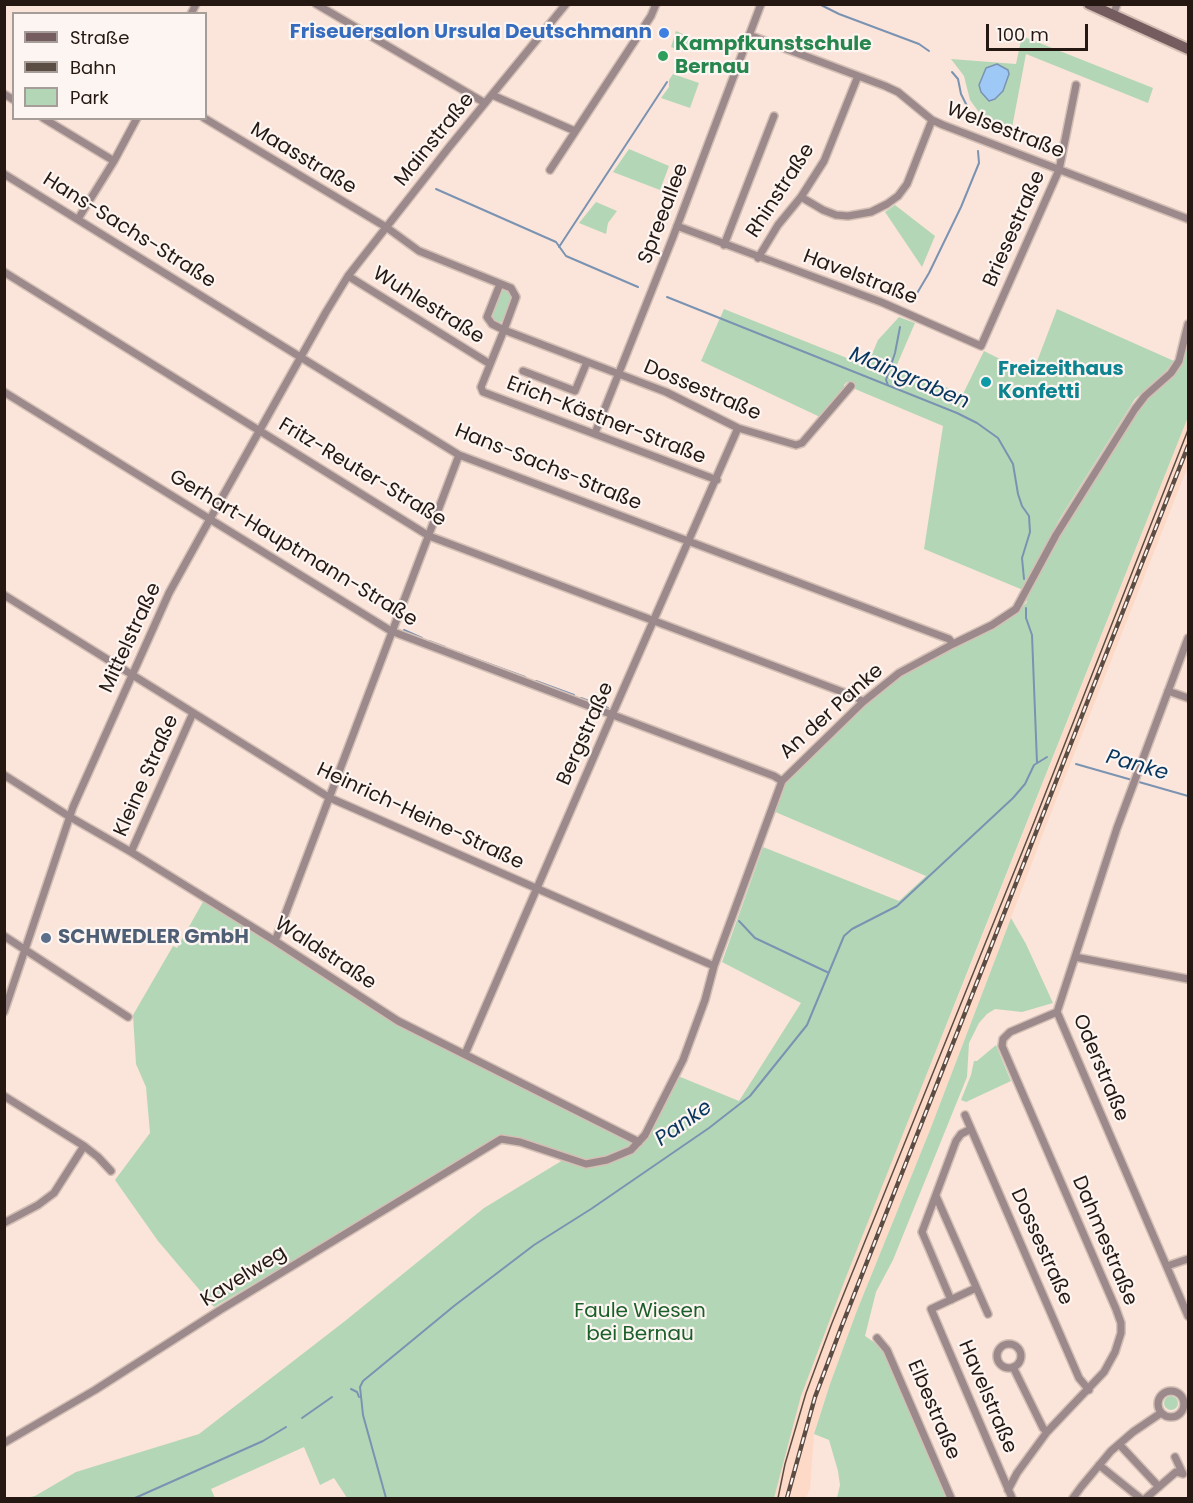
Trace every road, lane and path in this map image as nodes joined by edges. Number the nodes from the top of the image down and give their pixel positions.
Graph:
1 (316, 4) edge
2 (566, 4) edge
3 (761, 4) edge
4 (1089, 4) edge
5 (1118, 4) edge
6 (654, 5) edge
7 (1113, 16) junction
8 (749, 35) junction
9 (1188, 50) edge
10 (858, 76) junction
11 (1076, 86) dead end
12 (492, 96) junction
13 (485, 103) junction
14 (774, 116) dead end
15 (46, 120) edge
16 (136, 120) edge
17 (207, 120) edge
18 (932, 120) junction
19 (575, 131) junction
20 (114, 161) junction
21 (550, 170) dead end
22 (1059, 170) junction
23 (4, 174) edge
24 (801, 196) junction
25 (78, 219) junction
26 (1188, 219) edge
27 (386, 226) junction
28 (677, 226) junction
29 (724, 245) junction
30 (758, 258) junction
31 (4, 272) edge
32 (348, 276) junction
33 (500, 284) junction
34 (334, 299) joint
35 (1188, 324) edge
36 (504, 330) junction
37 (981, 346) joint
38 (302, 358) junction
39 (587, 362) junction
40 (490, 364) junction
41 (524, 371) dead end
42 (619, 374) junction
43 (851, 387) dead end
44 (4, 392) edge
45 (738, 428) junction
46 (260, 431) junction
47 (595, 434) junction
48 (459, 455) junction
49 (717, 480) junction
50 (210, 519) junction
51 (429, 536) junction
52 (689, 541) junction
53 (4, 595) edge
54 (654, 620) junction
55 (391, 631) junction
56 (1188, 638) edge
57 (952, 644) junction
58 (131, 676) junction
59 (1168, 691) junction
60 (1188, 698) edge
61 (863, 702) junction
62 (193, 714) junction
63 (612, 715) junction
64 (4, 775) edge
65 (782, 781) junction
66 (330, 798) junction
67 (70, 817) junction
68 (131, 852) junction
69 (537, 889) junction
70 (4, 936) edge
71 (275, 941) junction
72 (26, 950) junction
73 (1075, 957) junction
74 (714, 966) junction
75 (1188, 979) edge
76 (4, 1012) edge
77 (1057, 1012) junction
78 (128, 1017) dead end
79 (465, 1054) junction
80 (4, 1096) edge
81 (965, 1115) dead end
82 (971, 1129) junction
83 (639, 1142) junction
84 (84, 1146) junction
85 (111, 1171) dead end
86 (936, 1196) junction
87 (4, 1223) edge
88 (1188, 1259) edge
89 (1167, 1266) junction
90 (976, 1288) junction
91 (951, 1300) junction
92 (988, 1314) dead end
93 (1188, 1316) edge
94 (877, 1338) dead end
95 (1013, 1367) dead end
96 (1089, 1390) junction
97 (1161, 1413) dead end
98 (1047, 1432) junction
99 (4, 1443) edge
100 (1119, 1444) junction
101 (1175, 1457) dead end
102 (1099, 1465) junction
103 (1159, 1487) junction
104 (1008, 1490) junction
105 (951, 1498) edge
106 (1012, 1498) edge
107 (1073, 1498) edge
108 (1140, 1498) edge
109 (1146, 1498) edge

1 - 13 street
2 - 12 street, Mainstraße
3 - 8 street, Spreeallee
4 - 7 street
5 - 7 street
6 - 19 street
7 - 9 street
8 - 10 street, Welsestraße
8 - 28 street, Spreeallee
10 - 18 street, Welsestraße
10 - 24 street, Rhinstraße
11 - 22 street, Briesestraße
12 - 13 street, Mainstraße
12 - 19 street
13 - 27 street, Mainstraße
14 - 29 street
15 - 20 street
16 - 20 street
17 - 27 street, Maasstraße
18 - 22 street, Welsestraße
18 - 24 street
19 - 21 street
20 - 25 street
22 - 26 street, Welsestraße
22 - 37 street, Briesestraße
23 - 25 street, Hans-Sachs-Straße
24 - 30 street, Rhinstraße
25 - 38 street, Hans-Sachs-Straße
27 - 32 street, Mainstraße
27 - 33 street
28 - 29 street, Havelstraße
28 - 42 street, Spreeallee
29 - 30 street, Havelstraße
30 - 37 street, Havelstraße
31 - 46 street, Fritz-Reuter-Straße
32 - 34 street, Mainstraße
32 - 40 street, Wuhlestraße
33 - 36 street
33 - 36 street
34 - 38 street, Mittelstraße
35 - 57 street, An der Panke
36 - 39 street, Dossestraße
36 - 40 street
38 - 46 street, Mittelstraße
38 - 48 street, Hans-Sachs-Straße
39 - 41 street
39 - 42 street, Dossestraße
40 - 47 street, Erich-Kästner-Straße
42 - 45 street, Dossestraße
42 - 47 street, Spreeallee
43 - 45 street, Dossestraße
44 - 50 street, Gerhart-Hauptmann-Straße
45 - 49 street, Bergstraße
46 - 50 street, Mittelstraße
46 - 51 street, Fritz-Reuter-Straße
47 - 49 street, Erich-Kästner-Straße
48 - 51 street
48 - 52 street, Hans-Sachs-Straße
49 - 52 street, Bergstraße
50 - 55 street, Gerhart-Hauptmann-Straße
50 - 58 street, Mittelstraße
51 - 54 street, Fritz-Reuter-Straße
51 - 55 street
52 - 54 street, Bergstraße
52 - 57 street, Hans-Sachs-Straße
53 - 58 street, Heinrich-Heine-Straße
54 - 61 street, Fritz-Reuter-Straße
54 - 63 street, Bergstraße
55 - 63 street, Gerhart-Hauptmann-Straße
55 - 66 street
56 - 59 street, Oderstraße
57 - 61 street, An der Panke
58 - 62 street, Heinrich-Heine-Straße
58 - 67 street, Mittelstraße
59 - 60 street
59 - 73 street, Oderstraße
61 - 65 street, An der Panke
62 - 66 street, Heinrich-Heine-Straße
62 - 68 street, Kleine Straße
63 - 65 street, Gerhart-Hauptmann-Straße
63 - 69 street, Bergstraße
64 - 67 street, Waldstraße
65 - 74 street, An der Panke
66 - 69 street, Heinrich-Heine-Straße
66 - 71 street
67 - 68 street, Waldstraße
67 - 72 street, Mittelstraße
68 - 71 street, Waldstraße
69 - 74 street, Heinrich-Heine-Straße
69 - 79 street, Bergstraße
70 - 72 street
71 - 79 street, Waldstraße
72 - 76 street, Mittelstraße
72 - 78 street
73 - 75 street
73 - 77 street, Oderstraße
74 - 83 street, An der Panke
77 - 89 street, Oderstraße
77 - 96 street, Dahmestraße
79 - 83 street, Waldstraße
80 - 84 street
81 - 82 street, Dossestraße
82 - 86 street
82 - 96 street, Dossestraße
83 - 99 street, Kavelweg
84 - 85 street
84 - 87 street
86 - 90 street
86 - 91 street
88 - 89 street
89 - 93 street, Oderstraße
90 - 91 street
90 - 92 street
91 - 104 street, Havelstraße
94 - 105 street, Elbestraße
95 - 98 street
96 - 98 street, Dahmestraße
97 - 100 street
98 - 104 street, Dahmestraße
100 - 102 street
100 - 103 street
101 - 103 street
102 - 107 street
102 - 108 street
103 - 109 street
104 - 106 street, Havelstraße

